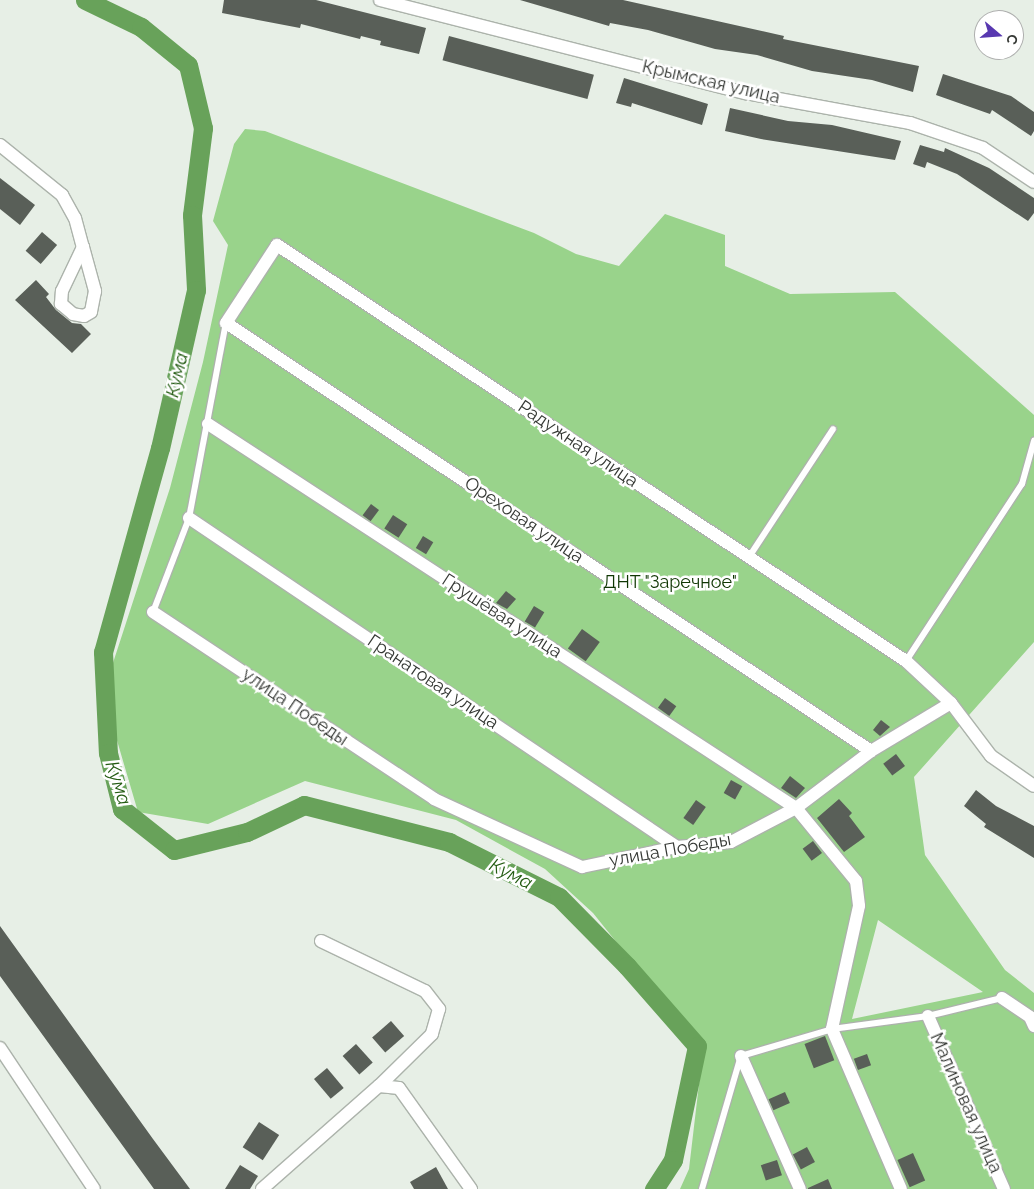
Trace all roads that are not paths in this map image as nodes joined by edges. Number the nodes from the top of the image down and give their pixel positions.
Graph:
1 (380, 0) edge
2 (0, 145) edge
3 (1034, 182) edge
4 (83, 247) junction
5 (226, 323) junction
6 (208, 424) junction
7 (833, 429) dead end
8 (1034, 441) edge
9 (189, 518) junction
10 (749, 557) junction
11 (153, 612) joint
12 (906, 661) junction
13 (951, 703) junction
14 (871, 751) junction
15 (1034, 786) edge
16 (796, 808) junction
17 (677, 846) junction
18 (321, 941) dead end
19 (1002, 998) joint
20 (928, 1016) junction
21 (1034, 1026) edge
22 (832, 1029) junction
23 (0, 1048) edge
24 (741, 1056) junction
25 (379, 1086) junction
26 (94, 1189) edge
27 (262, 1189) edge
28 (471, 1189) edge
29 (702, 1189) edge
30 (800, 1189) edge
31 (901, 1189) edge
32 (1004, 1189) edge

1 - 3 street, Крымская улица
2 - 4 street
4 - 4 street
5 - 6 lane
5 - 10 street, Радужная улица
5 - 14 street, Ореховая улица
6 - 9 lane
6 - 16 street, Грушёвая улица
7 - 10 lane
8 - 12 lane
9 - 11 lane
9 - 17 street, Гранатовая улица
10 - 12 street, Радужная улица
11 - 17 street, улица Победы
12 - 13 street, Радужная улица
13 - 14 street, улица Победы
13 - 15 street
14 - 16 street, улица Победы
16 - 17 street, улица Победы
16 - 22 street, Грушёвая улица
18 - 25 street
19 - 20 lane
19 - 21 street
20 - 22 lane
20 - 32 street, Малиновая улица
22 - 24 lane
22 - 31 street
23 - 26 street
24 - 29 lane
24 - 30 street
25 - 27 street
25 - 28 street

